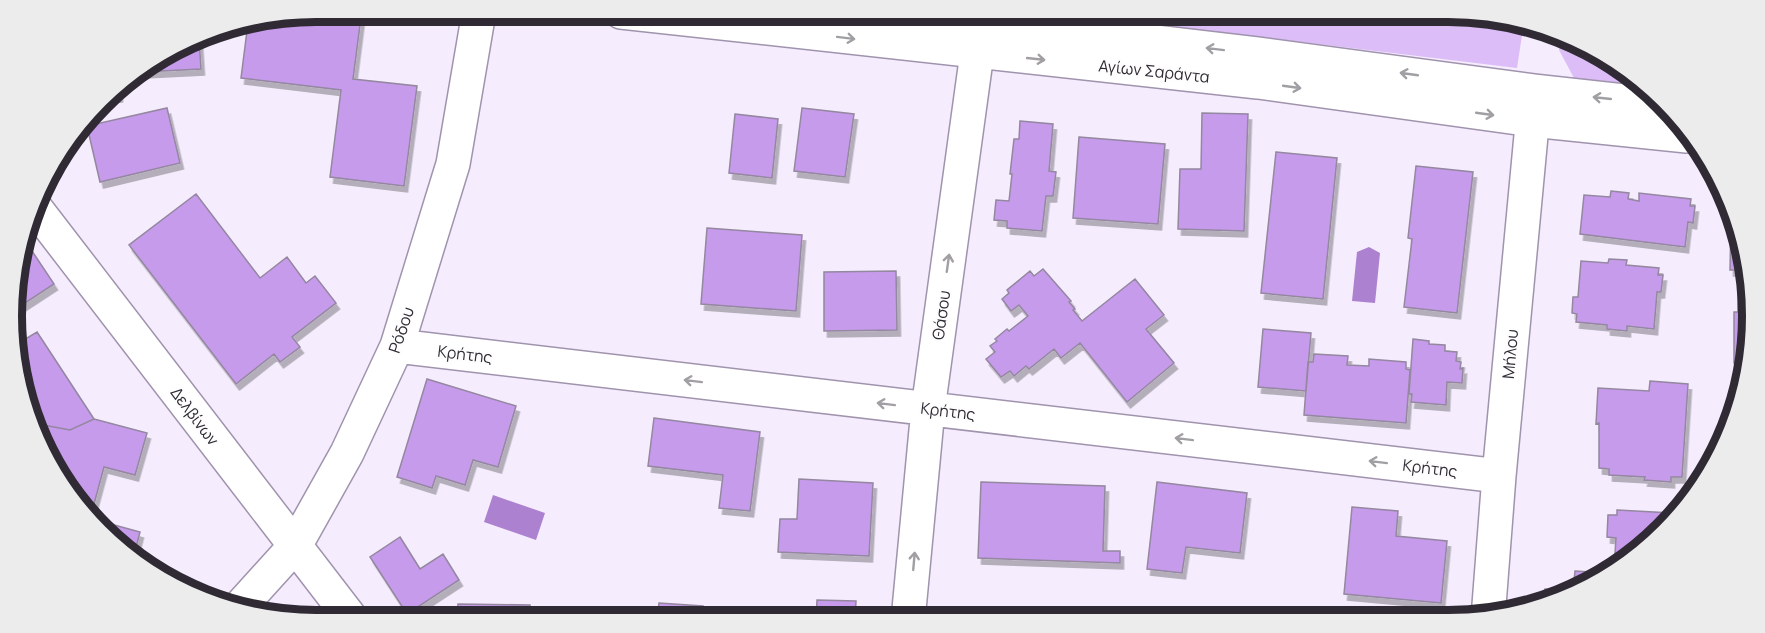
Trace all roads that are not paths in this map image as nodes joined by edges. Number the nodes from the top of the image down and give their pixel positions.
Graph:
1 (477, 22) edge
2 (708, 22) edge
3 (974, 22) edge
4 (1019, 22) edge
5 (977, 53) junction
6 (1534, 105) junction
7 (1652, 105) edge
8 (1679, 134) edge
9 (41, 215) edge
10 (397, 346) junction
11 (928, 409) junction
12 (1498, 476) junction
13 (294, 546) junction
14 (245, 601) edge
15 (1489, 608) edge
16 (344, 610) edge
17 (909, 610) edge

1 - 10 street, Ρόδου
2 -> 5 street, Αγίων Σαράντα
3 - 5 street, Θάσου
6 -> 4 street, Αγίων Σαράντα
5 -> 6 street, Αγίων Σαράντα
11 -> 5 street, Θάσου
7 -> 6 street, Αγίων Σαράντα
6 - 8 street, Αγίων Σαράντα
6 - 12 street, Μήλου
9 - 13 street, Δελβίνων
11 -> 10 street, Κρήτης
10 - 13 street, Ρόδου
12 -> 11 street, Κρήτης
17 -> 11 street, Θάσου
12 - 15 street, Μήλου
13 - 14 street, Ρόδου
13 - 16 street, Δελβίνων

